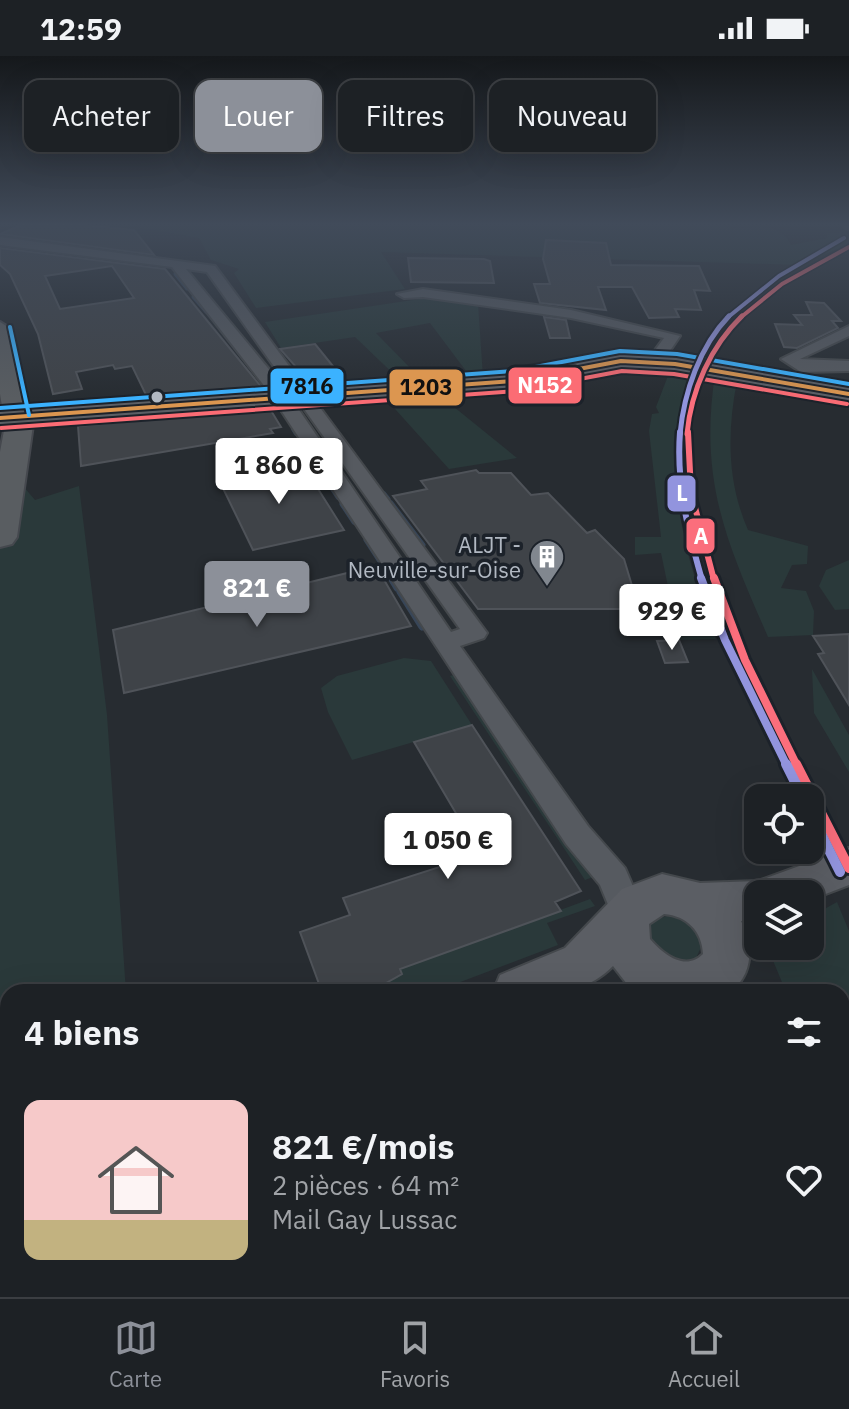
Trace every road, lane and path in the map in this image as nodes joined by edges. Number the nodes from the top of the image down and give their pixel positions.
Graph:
1 (189, 283) edge
2 (221, 283) edge
3 (225, 288) junction
4 (195, 292) junction
5 (404, 294) dead end
6 (0, 329) edge
7 (849, 330) edge
8 (665, 362) junction
9 (848, 385) edge
10 (293, 399) junction
11 (9, 417) edge
12 (369, 487) junction
13 (344, 493) junction
14 (0, 537) edge
15 (423, 560) junction
16 (394, 567) junction
17 (445, 642) junction
18 (744, 915) edge
19 (626, 918) junction
20 (744, 927) edge
21 (582, 964) junction
22 (649, 973) junction
23 (536, 984) edge

1 - 4 street
2 - 3 street
3 - 4 street
3 - 10 street
4 - 10 street
5 - 8 street
6 - 11 main road
7 - 9 street
8 - 9 street
8 - 10 street
10 - 11 street
10 - 12 street
10 - 13 street
11 - 14 main road
12 - 13 street
12 - 15 street
13 - 16 street
15 - 16 street
15 - 17 street
16 - 17 street
17 - 19 street
18 - 19 street
19 - 21 street
19 - 22 street
20 - 22 street
21 - 22 street
21 - 23 street

